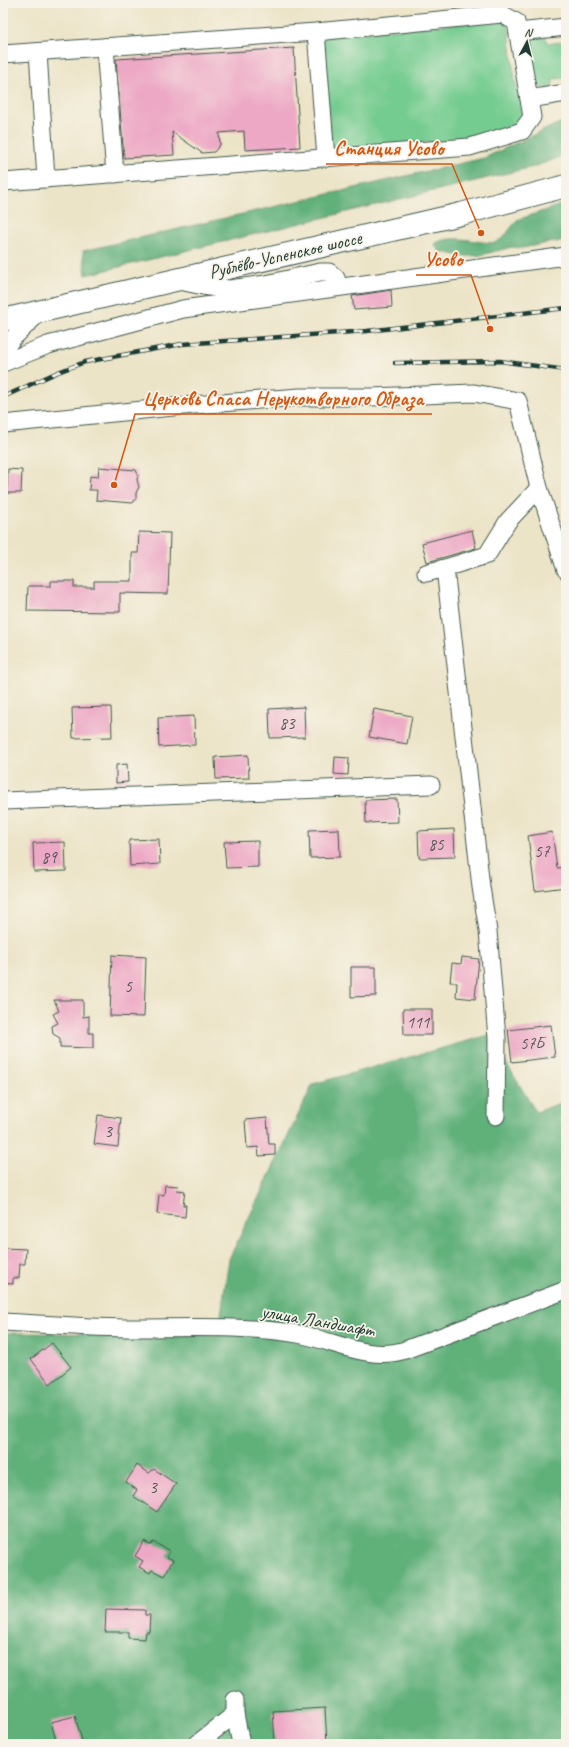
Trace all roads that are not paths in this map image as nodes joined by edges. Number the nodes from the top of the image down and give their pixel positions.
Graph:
1 (566, 27) edge
2 (316, 32) junction
3 (518, 32) junction
4 (105, 47) junction
5 (38, 52) junction
6 (3, 54) edge
7 (566, 93) edge
8 (529, 99) junction
9 (326, 158) junction
10 (115, 174) junction
11 (46, 179) junction
12 (3, 182) edge
13 (566, 186) edge
14 (566, 256) edge
15 (173, 279) junction
16 (339, 287) junction
17 (41, 310) junction
18 (3, 320) edge
19 (3, 352) edge
20 (3, 363) edge
21 (3, 424) edge
22 (539, 488) junction
23 (445, 568) junction
24 (566, 570) edge
25 (426, 573) dead end
26 (431, 785) dead end
27 (3, 801) edge
28 (496, 1116) dead end
29 (566, 1290) edge
30 (3, 1322) edge
31 (197, 1744) edge
32 (241, 1744) edge

1 - 3 street
2 - 3 street
2 - 4 street
2 - 9 street
3 - 8 street
4 - 5 street
4 - 10 street
5 - 6 street
5 - 11 street
7 - 8 street
8 - 9 street
9 - 10 street
10 - 11 street
11 - 12 street
13 - 15 main road, Рублёво-Успенское шоссе
14 - 16 street
15 - 16 street
15 - 17 main road, Рублёво-Успенское шоссе
16 - 20 street
17 - 18 main road, Рублёво-Успенское шоссе
17 - 19 street
21 - 22 street
22 - 23 street
22 - 24 street
23 - 25 street
23 - 28 street
26 - 27 street
29 - 30 street, улица Ландшафт
31 - 32 street

